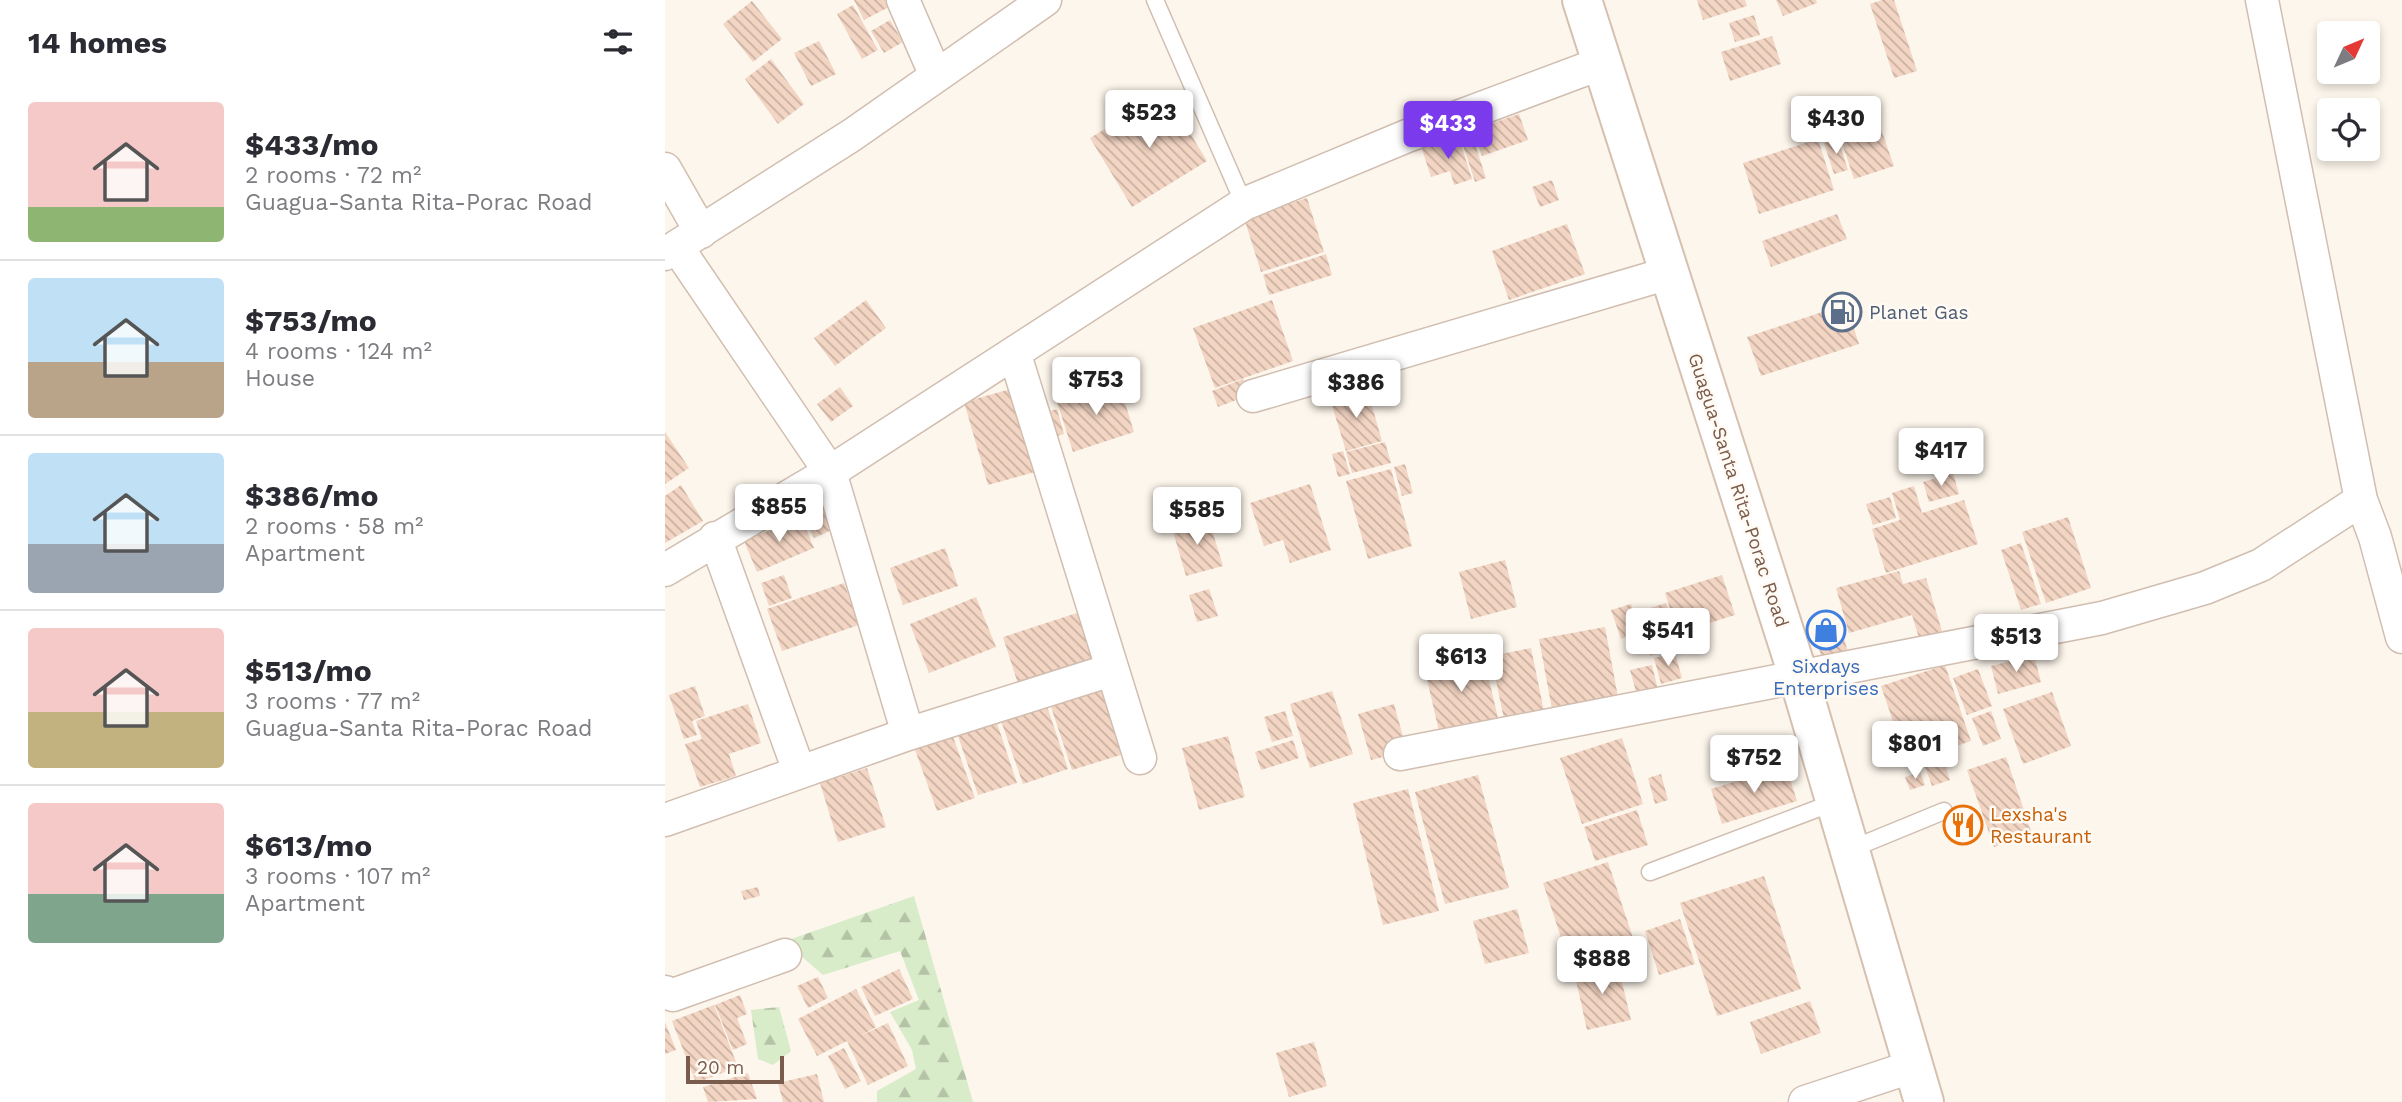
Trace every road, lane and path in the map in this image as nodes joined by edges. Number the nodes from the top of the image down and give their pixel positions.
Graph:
1 (903, 0) edge
2 (1045, 0) edge
3 (1155, 0) edge
4 (1582, 0) edge
5 (2262, 0) edge
6 (1602, 63) junction
7 (936, 76) junction
8 (665, 169) edge
9 (1244, 204) junction
10 (681, 244) edge
11 (1669, 272) junction
12 (1015, 355) junction
13 (1253, 396) dead end
14 (831, 472) junction
15 (2361, 500) junction
16 (715, 538) junction
17 (665, 570) edge
18 (2402, 637) edge
19 (1111, 670) junction
20 (1799, 678) junction
21 (908, 734) junction
22 (1401, 754) dead end
23 (1140, 758) dead end
24 (799, 771) junction
25 (1835, 802) junction
26 (1944, 811) dead end
27 (665, 820) edge
28 (1849, 850) junction
29 (1650, 872) dead end
30 (785, 955) dead end
31 (665, 992) edge
32 (1919, 1084) edge
33 (1805, 1102) edge

1 - 7 street
2 - 7 street
3 - 9 lane
4 - 6 main road, Guagua-Santa Rita-Porac Road
5 - 15 street
6 - 9 street
6 - 11 main road, Guagua-Santa Rita-Porac Road
7 - 10 street
8 - 10 street
9 - 12 street
10 - 14 street
11 - 13 street
11 - 20 main road, Guagua-Santa Rita-Porac Road
12 - 14 street
12 - 19 street
14 - 16 street
14 - 21 street
15 - 18 street
15 - 20 street
16 - 17 street
16 - 24 street
19 - 21 street
19 - 23 street
20 - 22 street
20 - 25 main road, Guagua-Santa Rita-Porac Road
21 - 24 street
24 - 27 street
25 - 28 main road, Guagua-Santa Rita-Porac Road
25 - 29 lane
26 - 28 lane
28 - 32 main road, Guagua-Santa Rita-Porac Road
30 - 31 street
32 - 33 street

